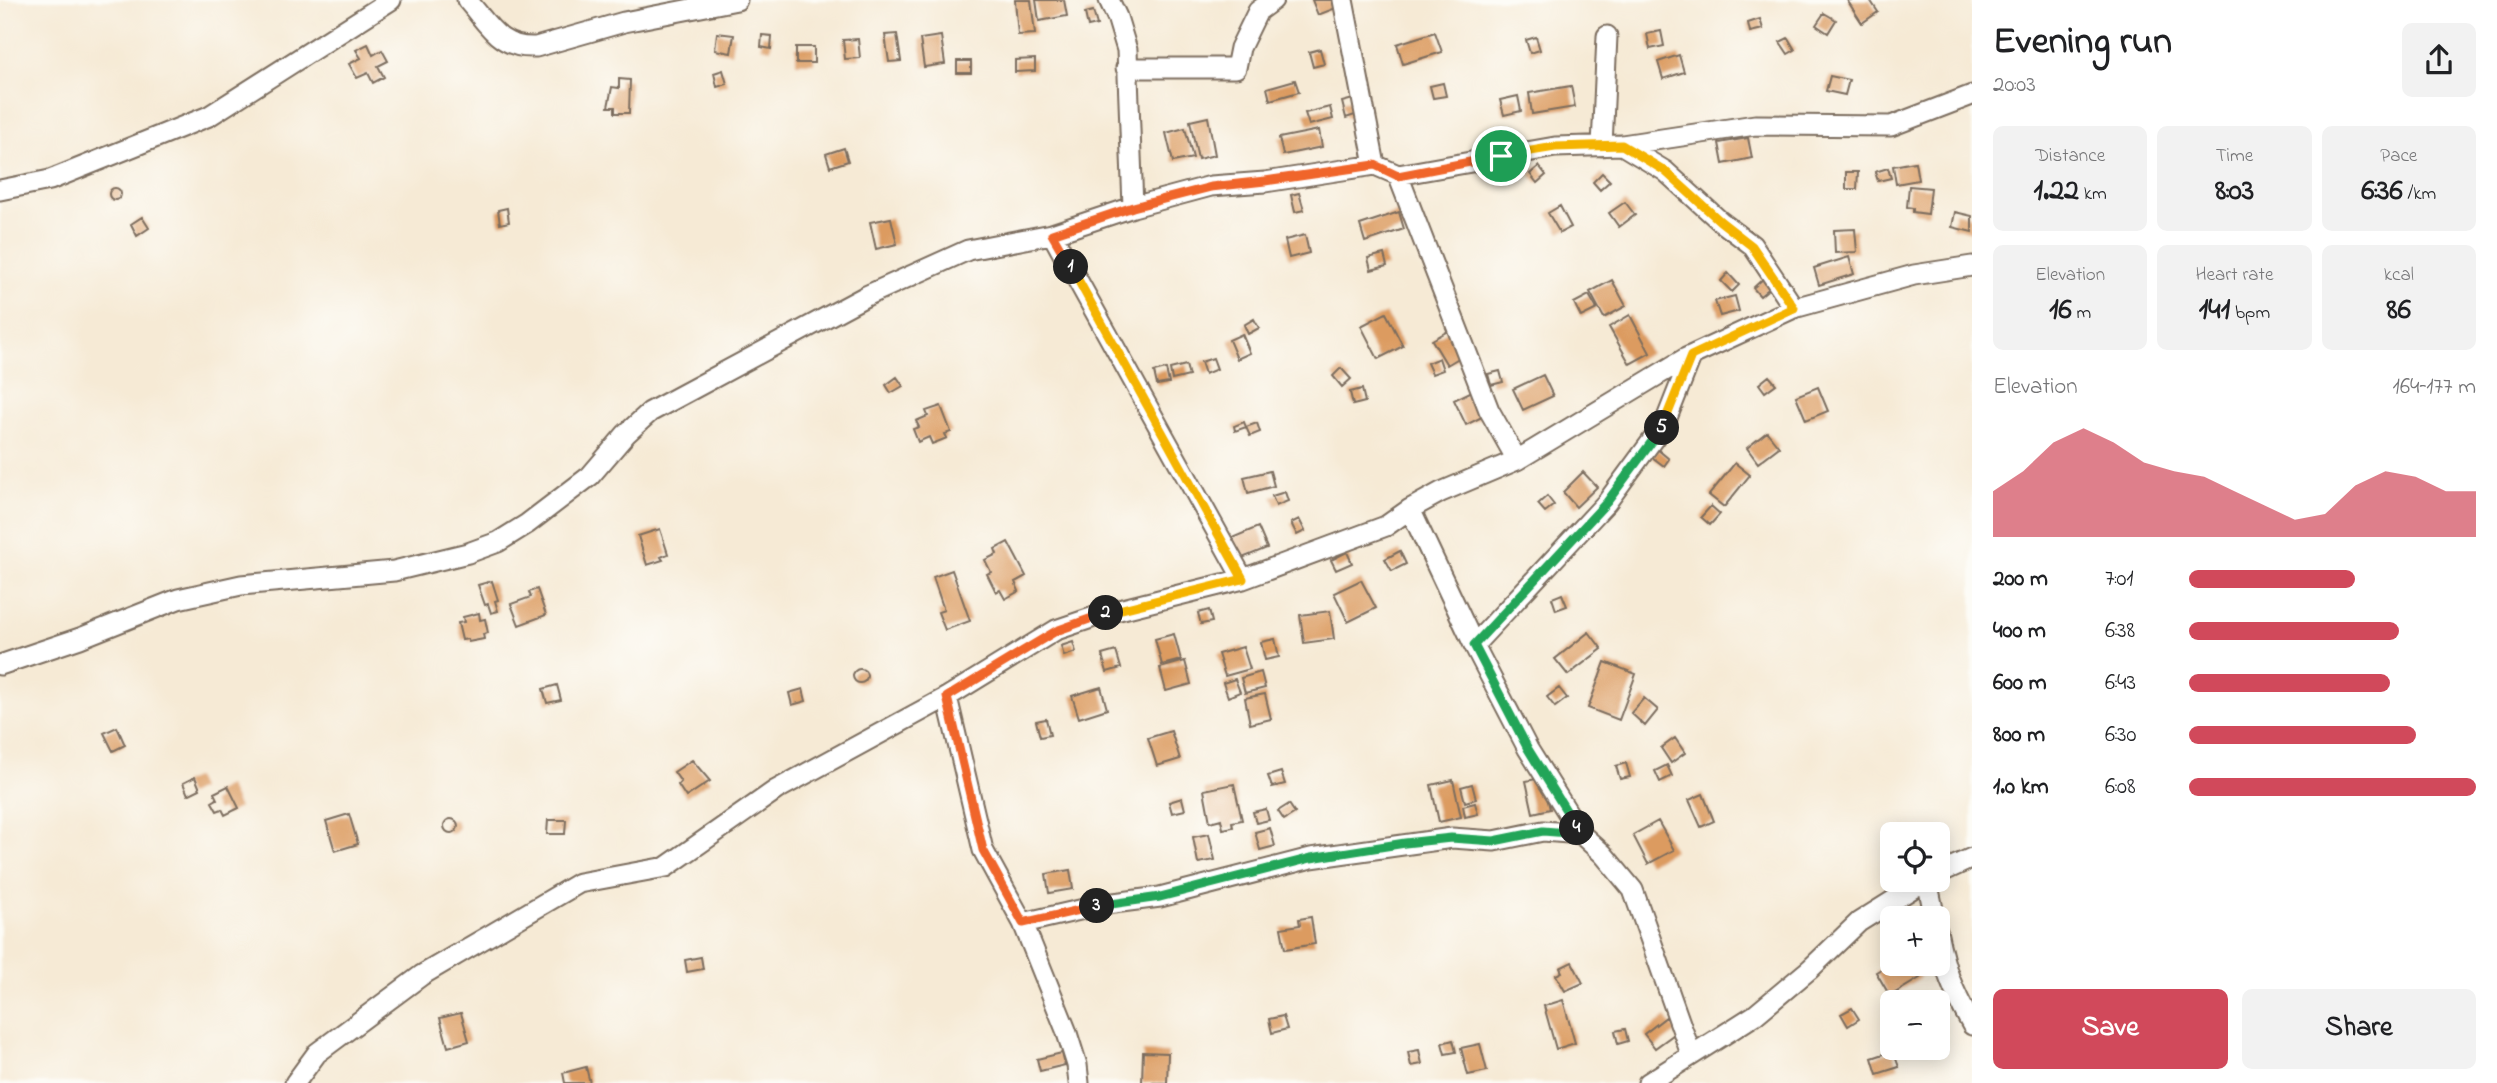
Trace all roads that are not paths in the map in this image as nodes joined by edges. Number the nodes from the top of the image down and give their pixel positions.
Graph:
1 (391, 0) edge
2 (467, 0) edge
3 (737, 0) edge
4 (1109, 0) edge
5 (1273, 0) edge
6 (1343, 0) edge
7 (1607, 36) dead end
8 (1126, 68) junction
9 (1972, 95) edge
10 (1612, 146) junction
11 (1375, 165) junction
12 (1398, 176) junction
13 (0, 190) edge
14 (1133, 207) junction
15 (1052, 234) junction
16 (1971, 263) edge
17 (1794, 308) junction
18 (1691, 356) junction
19 (1517, 460) junction
20 (1410, 509) junction
21 (1243, 579) junction
22 (1474, 645) junction
23 (0, 665) edge
24 (947, 697) junction
25 (1581, 834) junction
26 (1972, 858) edge
27 (1950, 868) edge
28 (1907, 892) edge
29 (1023, 923) junction
30 (1947, 976) edge
31 (1972, 1025) edge
32 (1691, 1055) junction
33 (295, 1083) edge
34 (1079, 1083) edge
35 (1648, 1083) edge

1 - 13 street
2 - 3 street
4 - 8 street
5 - 8 street
6 - 11 street
7 - 10 street
8 - 14 street
9 - 10 street
10 - 12 street
10 - 17 street
11 - 12 street
11 - 14 street
12 - 19 street
14 - 15 street
15 - 21 street
15 - 23 street
16 - 17 street
17 - 18 street
18 - 19 street
18 - 22 street
19 - 20 street
20 - 21 street
20 - 22 street
21 - 24 street
22 - 25 street
24 - 29 street
24 - 33 street
25 - 29 street
25 - 32 street
26 - 27 street
28 - 32 street
29 - 34 street
30 - 31 street
32 - 35 street

